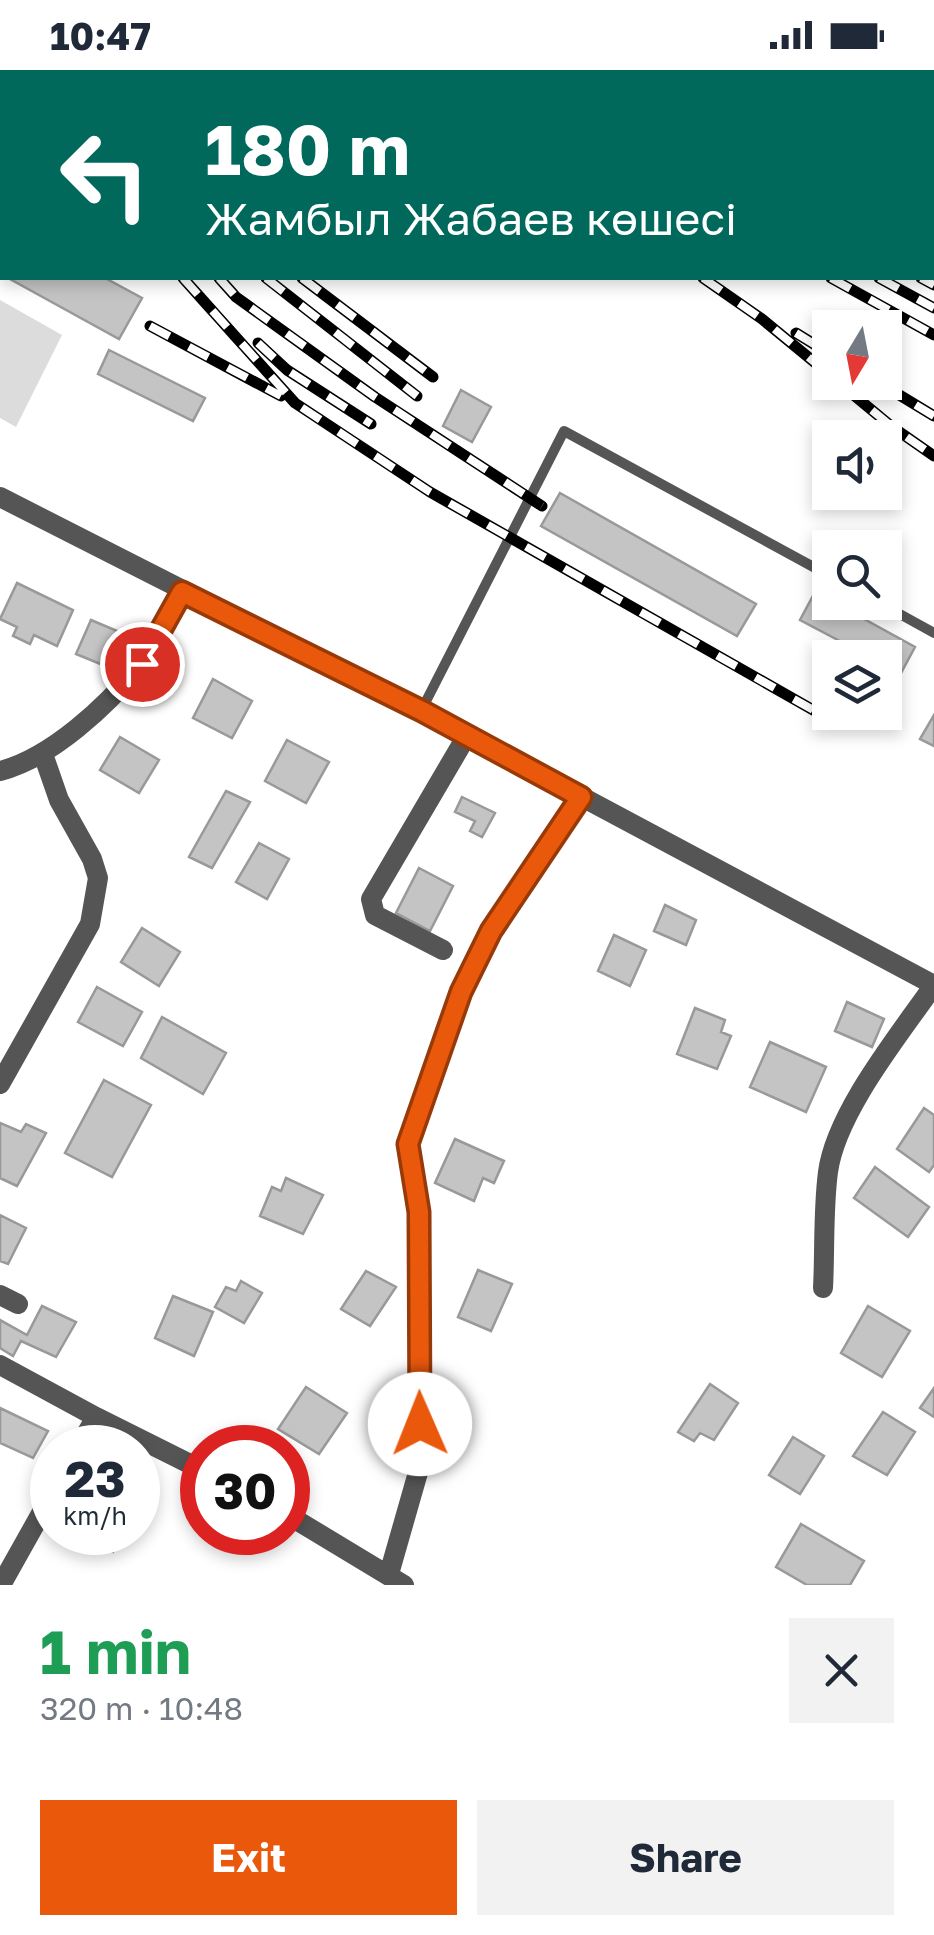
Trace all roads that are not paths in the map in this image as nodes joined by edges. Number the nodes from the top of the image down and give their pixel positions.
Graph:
1 (0, 497) edge
2 (812, 566) edge
3 (182, 592) junction
4 (902, 615) edge
5 (934, 633) edge
6 (422, 711) junction
7 (466, 737) junction
8 (43, 754) junction
9 (0, 770) edge
10 (581, 797) junction
11 (443, 950) dead end
12 (934, 985) edge
13 (0, 1084) edge
14 (823, 1288) dead end
15 (0, 1365) edge
16 (96, 1417) junction
17 (91, 1425) edge
18 (180, 1459) edge
19 (310, 1529) edge
20 (30, 1533) edge
21 (397, 1580) edge
22 (1, 1585) edge

1 - 3 street
2 - 6 lane
3 - 6 street
3 - 8 street
4 - 5 lane
6 - 7 street
7 - 10 street
7 - 11 street
8 - 9 street
8 - 13 street
10 - 12 street
10 - 21 street
12 - 14 street
15 - 16 street
16 - 17 street
16 - 18 street
19 - 21 street
20 - 22 street

